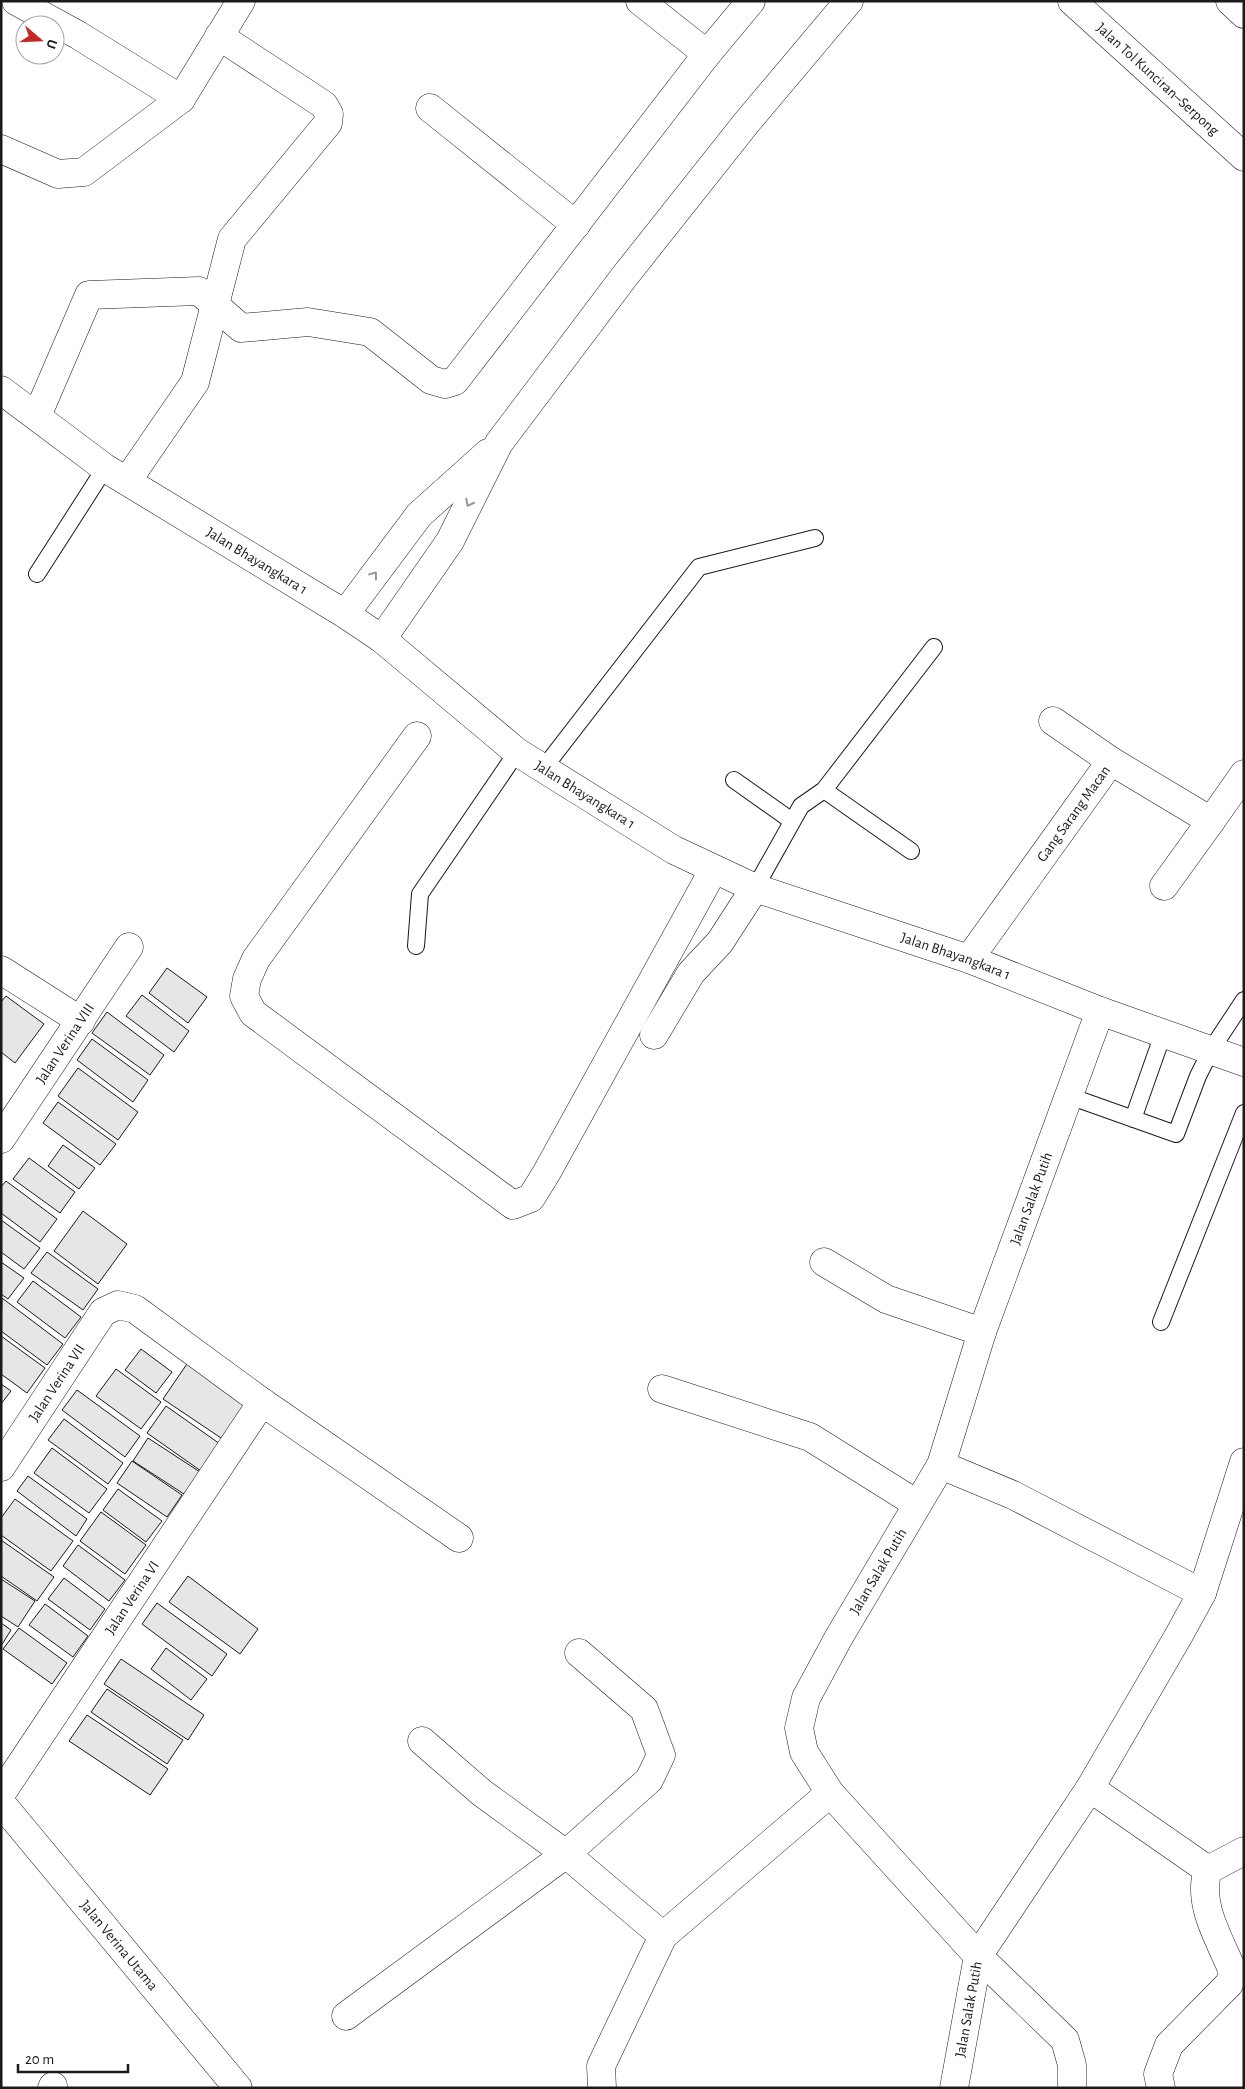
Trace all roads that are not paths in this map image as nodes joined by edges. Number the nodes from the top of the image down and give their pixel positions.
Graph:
1 (16, 1) edge
2 (241, 1) edge
3 (640, 1) edge
4 (751, 1) edge
5 (849, 1) edge
6 (1072, 1) edge
7 (1230, 1) edge
8 (1244, 14) edge
9 (219, 36) junction
10 (708, 54) junction
11 (182, 99) junction
12 (430, 108) dead end
13 (1, 149) edge
14 (1244, 157) edge
15 (576, 225) junction
16 (215, 306) junction
17 (1, 390) edge
18 (37, 416) junction
19 (499, 443) junction
20 (116, 474) junction
21 (815, 538) dead end
22 (37, 574) dead end
23 (345, 614) junction
24 (382, 640) junction
25 (934, 648) dead end
26 (1052, 721) dead end
27 (418, 736) dead end
28 (517, 752) junction
29 (1111, 761) junction
30 (543, 769) junction
31 (1244, 774) edge
32 (734, 780) dead end
33 (824, 790) junction
34 (792, 821) junction
35 (1212, 821) junction
36 (912, 851) dead end
37 (714, 870) junction
38 (1164, 886) dead end
39 (755, 888) junction
40 (416, 946) dead end
41 (130, 947) dead end
42 (969, 959) junction
43 (1, 970) edge
44 (1244, 1000) edge
45 (1100, 1011) junction
46 (81, 1021) junction
47 (1163, 1034) junction
48 (654, 1036) dead end
49 (1210, 1050) junction
50 (1244, 1062) edge
51 (1069, 1096) junction
52 (1244, 1113) edge
53 (1133, 1118) junction
54 (1, 1139) edge
55 (824, 1262) dead end
56 (1161, 1322) dead end
57 (982, 1332) junction
58 (662, 1389) dead end
59 (262, 1402) junction
60 (1244, 1462) edge
61 (941, 1465) junction
62 (1, 1467) edge
63 (917, 1504) junction
64 (459, 1538) dead end
65 (1202, 1593) junction
66 (578, 1653) dead end
67 (422, 1741) dead end
68 (1090, 1788) junction
69 (830, 1793) junction
70 (1, 1794) edge
71 (1, 1803) edge
72 (1244, 1851) edge
73 (566, 1854) junction
74 (1208, 1870) junction
75 (663, 1936) junction
76 (978, 1956) junction
77 (346, 2016) dead end
78 (238, 2088) edge
79 (602, 2088) edge
80 (954, 2088) edge
81 (1072, 2088) edge
82 (1161, 2088) edge

1 - 11 main road
2 - 9 main road
3 - 10 main road
4 - 10 main road
5 - 19 main road
6 - 14 main road, Jalan Tol Kunciran–Serpong
7 - 8 main road
9 - 11 main road
9 - 16 main road
10 - 15 main road
11 - 13 main road
12 - 15 main road
15 - 16 main road
16 - 18 main road
16 - 20 main road
17 - 18 main road, Jalan Bhayangkara 1
18 - 20 main road, Jalan Bhayangkara 1
23 -> 19 main road
19 -> 24 main road
20 - 22 lane
20 - 23 main road, Jalan Bhayangkara 1
21 - 30 lane
23 - 24 main road, Jalan Bhayangkara 1
24 - 28 main road, Jalan Bhayangkara 1
25 - 33 lane
26 - 29 main road
27 - 37 main road
28 - 30 main road, Jalan Bhayangkara 1
28 - 40 lane
29 - 35 main road, Gang Sarang Macan
29 - 42 main road, Gang Sarang Macan
30 - 37 main road, Jalan Bhayangkara 1
31 - 35 main road
32 - 34 lane
33 - 34 lane
33 - 36 lane
34 - 39 lane
35 - 38 main road
37 - 39 main road, Jalan Bhayangkara 1
39 - 42 main road, Jalan Bhayangkara 1
39 - 48 main road
41 - 46 main road, Jalan Verina VIII
42 - 45 main road, Jalan Bhayangkara 1
43 - 46 main road
44 - 49 lane
45 - 47 main road, Jalan Bhayangkara 1
45 - 51 main road, Jalan Salak Putih
46 - 54 main road, Jalan Verina VIII
47 - 49 main road, Jalan Bhayangkara 1
47 - 53 lane
49 - 50 main road, Jalan Bhayangkara 1
49 - 53 lane
51 - 53 lane
51 - 57 main road, Jalan Salak Putih
52 - 56 lane
55 - 57 main road
57 - 61 main road, Jalan Salak Putih
58 - 63 main road
59 - 62 main road, Jalan Verina VII
59 - 64 main road
59 - 70 main road, Jalan Verina VI
60 - 65 main road
61 - 63 main road, Jalan Salak Putih
61 - 65 main road
63 - 69 main road, Jalan Salak Putih
65 - 68 main road
66 - 73 main road
67 - 73 main road
68 - 74 main road
68 - 76 main road
69 - 75 main road
69 - 76 main road, Jalan Salak Putih
71 - 78 main road, Jalan Verina Utama
72 - 74 main road
73 - 75 main road
73 - 77 main road
74 - 82 main road
75 - 79 main road
76 - 80 main road, Jalan Salak Putih
76 - 81 main road

